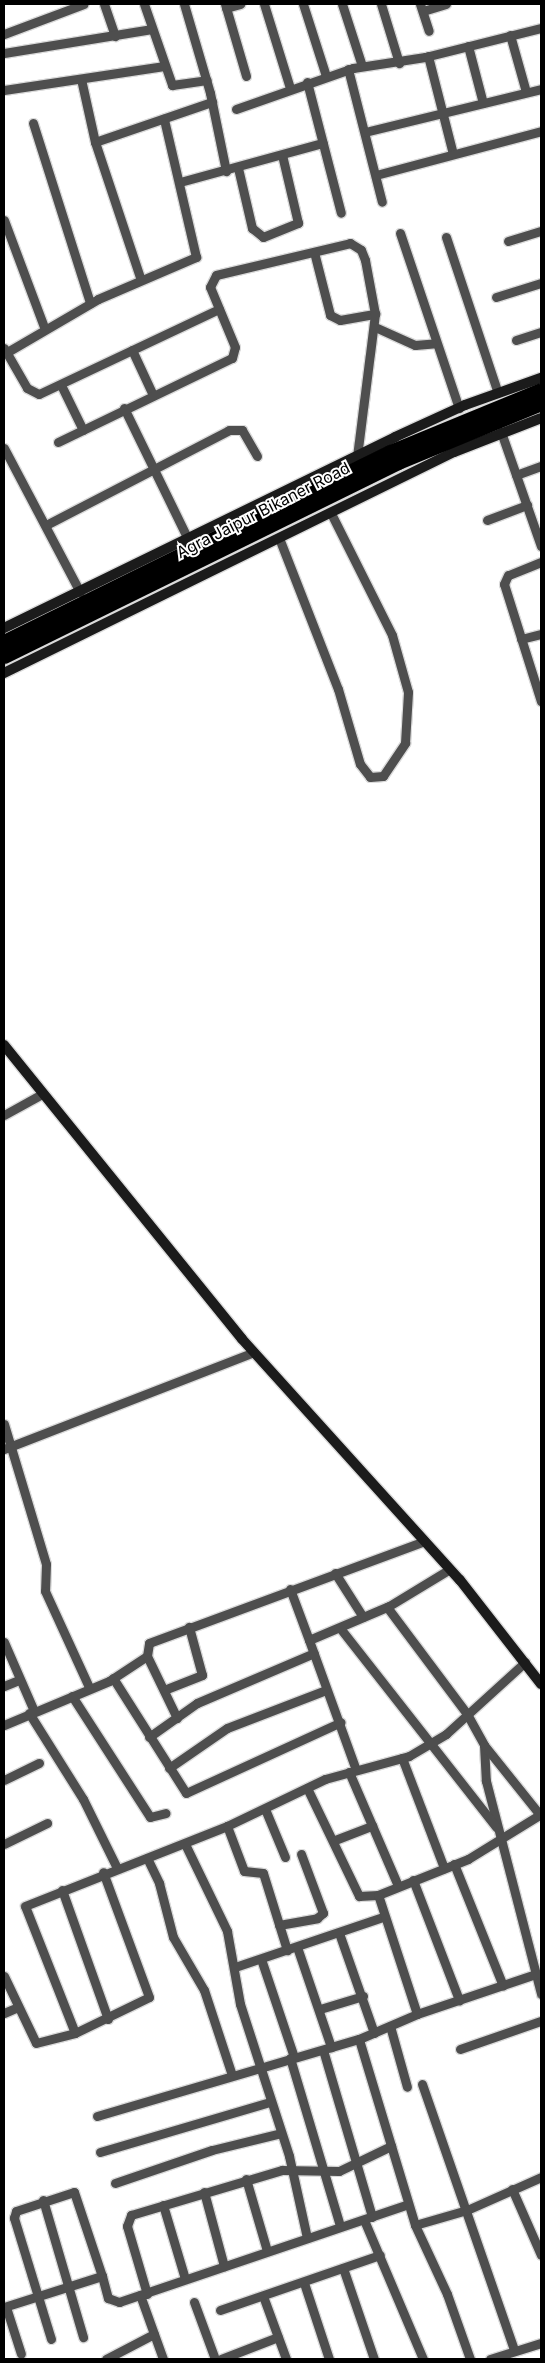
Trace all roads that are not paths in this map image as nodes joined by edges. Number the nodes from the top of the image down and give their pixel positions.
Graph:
1 (84, 4) edge
2 (104, 4) edge
3 (144, 4) edge
4 (184, 4) edge
5 (240, 4) edge
6 (264, 4) edge
7 (303, 4) edge
8 (342, 4) edge
9 (381, 4) edge
10 (446, 4) edge
11 (225, 6) edge
12 (422, 7) edge
13 (541, 28) edge
14 (152, 29) junction
15 (429, 30) dead end
16 (4, 34) edge
17 (510, 35) junction
18 (115, 36) junction
19 (468, 46) junction
20 (4, 53) edge
21 (428, 56) junction
22 (399, 63) junction
23 (164, 66) junction
24 (362, 66) junction
25 (348, 69) junction
26 (246, 76) dead end
27 (326, 76) junction
28 (81, 79) junction
29 (207, 80) junction
30 (307, 82) junction
31 (290, 88) junction
32 (541, 89) edge
33 (4, 90) edge
34 (526, 92) junction
35 (212, 102) junction
36 (483, 103) junction
37 (236, 109) dead end
38 (443, 113) junction
39 (164, 119) junction
40 (33, 123) dead end
41 (541, 131) edge
42 (365, 132) junction
43 (96, 142) junction
44 (324, 144) junction
45 (454, 154) junction
46 (282, 155) junction
47 (238, 168) junction
48 (226, 171) junction
49 (376, 175) junction
50 (180, 182) junction
51 (382, 202) dead end
52 (341, 213) dead end
53 (4, 220) edge
54 (541, 231) edge
55 (400, 233) dead end
56 (446, 237) dead end
57 (508, 241) dead end
58 (314, 252) junction
59 (141, 280) junction
60 (541, 283) edge
61 (496, 297) dead end
62 (90, 303) junction
63 (219, 309) junction
64 (375, 314) junction
65 (44, 327) junction
66 (375, 327) junction
67 (541, 332) edge
68 (516, 340) dead end
69 (436, 343) junction
70 (132, 350) junction
71 (11, 355) edge
72 (541, 378) edge
73 (61, 385) junction
74 (541, 390) edge
75 (498, 393) junction
76 (153, 395) junction
77 (541, 402) edge
78 (124, 408) junction
79 (459, 408) junction
80 (541, 418) edge
81 (83, 430) junction
82 (501, 432) junction
83 (58, 442) dead end
84 (4, 448) edge
85 (257, 456) dead end
86 (357, 456) junction
87 (541, 466) edge
88 (154, 468) junction
89 (516, 476) junction
90 (527, 505) junction
91 (331, 513) junction
92 (487, 520) dead end
93 (46, 525) junction
94 (279, 538) junction
95 (188, 539) junction
96 (541, 546) edge
97 (541, 562) edge
98 (80, 592) junction
99 (12, 629) edge
100 (541, 634) edge
101 (521, 639) junction
102 (4, 642) edge
103 (4, 656) edge
104 (4, 673) edge
105 (541, 701) edge
106 (4, 1045) edge
107 (42, 1094) junction
108 (4, 1115) edge
109 (254, 1352) junction
110 (4, 1424) edge
111 (8, 1447) edge
112 (425, 1542) junction
113 (450, 1568) junction
114 (336, 1572) junction
115 (290, 1589) junction
116 (387, 1607) junction
117 (363, 1617) junction
118 (189, 1627) junction
119 (340, 1628) junction
120 (309, 1640) junction
121 (4, 1642) edge
122 (314, 1653) junction
123 (147, 1656) junction
124 (525, 1662) junction
125 (112, 1678) junction
126 (19, 1680) junction
127 (541, 1684) edge
128 (4, 1686) edge
129 (89, 1687) junction
130 (164, 1690) junction
131 (326, 1690) junction
132 (72, 1696) junction
133 (31, 1712) junction
134 (467, 1714) junction
135 (177, 1718) junction
136 (341, 1722) junction
137 (4, 1725) edge
138 (149, 1737) junction
139 (430, 1743) junction
140 (484, 1746) junction
141 (402, 1758) junction
142 (39, 1763) dead end
143 (169, 1768) junction
144 (352, 1771) junction
145 (4, 1780) edge
146 (307, 1788) junction
147 (265, 1809) junction
148 (166, 1813) dead end
149 (540, 1815) edge
150 (47, 1823) dead end
151 (227, 1826) junction
152 (372, 1826) junction
153 (499, 1831) junction
154 (335, 1840) junction
155 (502, 1841) junction
156 (4, 1844) edge
157 (185, 1844) junction
158 (301, 1854) dead end
159 (285, 1857) dead end
160 (146, 1858) junction
161 (454, 1864) junction
162 (117, 1868) junction
163 (444, 1868) junction
164 (103, 1872) junction
165 (413, 1880) junction
166 (398, 1886) junction
167 (62, 1890) junction
168 (378, 1895) junction
169 (383, 1917) junction
170 (279, 1925) junction
171 (339, 1933) junction
172 (296, 1946) junction
173 (287, 1950) junction
174 (261, 1958) junction
175 (234, 1967) junction
176 (536, 1974) junction
177 (4, 1976) edge
178 (503, 1986) junction
179 (541, 1994) edge
180 (363, 1996) junction
181 (459, 2000) junction
182 (18, 2007) junction
183 (320, 2009) junction
184 (4, 2013) edge
185 (417, 2014) junction
186 (108, 2019) junction
187 (541, 2021) edge
188 (390, 2026) junction
189 (75, 2033) junction
190 (374, 2034) junction
191 (359, 2039) junction
192 (327, 2048) junction
193 (460, 2049) dead end
194 (292, 2058) junction
195 (259, 2066) junction
196 (232, 2075) junction
197 (422, 2084) dead end
198 (407, 2087) dead end
199 (270, 2102) junction
200 (97, 2116) dead end
201 (281, 2133) junction
202 (391, 2146) junction
203 (100, 2152) dead end
204 (355, 2164) junction
205 (292, 2171) junction
206 (325, 2172) junction
207 (541, 2177) edge
208 (246, 2179) junction
209 (115, 2183) dead end
210 (512, 2189) junction
211 (204, 2192) junction
212 (43, 2200) junction
213 (408, 2204) junction
214 (163, 2205) junction
215 (467, 2210) junction
216 (368, 2218) junction
217 (415, 2225) junction
218 (340, 2226) junction
219 (307, 2238) junction
220 (268, 2251) junction
221 (380, 2255) junction
222 (541, 2255) edge
223 (224, 2266) junction
224 (343, 2268) junction
225 (102, 2276) junction
226 (185, 2280) junction
227 (304, 2283) junction
228 (69, 2287) junction
229 (143, 2294) junction
230 (263, 2296) junction
231 (37, 2299) junction
232 (194, 2302) dead end
233 (5, 2307) edge
234 (220, 2310) dead end
235 (154, 2334) junction
236 (83, 2337) dead end
237 (278, 2337) junction
238 (51, 2339) dead end
239 (541, 2343) edge
240 (514, 2350) junction
241 (21, 2354) dead end
242 (106, 2359) edge
243 (163, 2359) edge
244 (215, 2359) edge
245 (220, 2359) edge
246 (286, 2359) edge
247 (329, 2359) edge
248 (374, 2359) edge
249 (423, 2359) edge
250 (470, 2359) edge
251 (494, 2359) edge

1 - 16 street
2 - 18 street
3 - 14 street
4 - 29 street
5 - 11 street
6 - 31 street
7 - 27 street
8 - 24 street
9 - 22 street
10 - 12 street
11 - 26 street
12 - 15 street
13 - 17 street
14 - 18 street
14 - 23 street
17 - 19 street
17 - 34 street
18 - 20 street
19 - 21 street
19 - 36 street
21 - 22 street
21 - 38 street
22 - 24 street
23 - 28 street
23 - 29 street
24 - 25 street
25 - 27 street
25 - 42 street
27 - 30 street
28 - 33 street
28 - 43 street
29 - 35 street
30 - 31 street
30 - 44 street
31 - 37 street
32 - 34 street
34 - 36 street
35 - 39 street
35 - 48 street
36 - 38 street
38 - 42 street
38 - 45 street
39 - 43 street
39 - 50 street
40 - 62 street
41 - 45 street
42 - 49 street
43 - 59 street
44 - 46 street
44 - 52 street
45 - 49 street
46 - 47 street
46 - 47 street
47 - 48 street
48 - 50 street
49 - 51 street
50 - 59 street
53 - 65 street
54 - 57 street
55 - 69 street
56 - 75 street
58 - 63 street
58 - 64 street
58 - 64 street
59 - 62 street
60 - 61 street
62 - 65 street
63 - 70 street
63 - 76 street
64 - 66 street
65 - 71 street
66 - 69 street
66 - 86 street
67 - 68 street
69 - 79 street
70 - 73 street
70 - 76 street
71 - 73 street
72 - 75 street
73 - 81 street
74 - 99 highway, Agra Jaipur Bikaner Road
75 - 79 street
76 - 78 street
77 - 103 highway, Agra Jaipur Bikaner Road
78 - 81 street
78 - 88 street
79 - 86 street
80 - 82 street
81 - 83 street
82 - 89 street
82 - 91 street
84 - 93 street
85 - 88 street
86 - 95 street
87 - 89 street
88 - 93 street
88 - 95 street
89 - 90 street
90 - 92 street
90 - 96 street
91 - 94 street
91 - 94 street
93 - 98 street
94 - 104 street
95 - 98 street
97 - 101 street
98 - 99 street
99 - 102 highway, Agra Jaipur Bikaner Road
100 - 101 street
101 - 105 street
106 - 107 street
107 - 108 street
107 - 109 street
109 - 111 street
109 - 112 street
110 - 111 street
111 - 129 street
112 - 113 street
112 - 114 street
113 - 116 street
113 - 124 street
114 - 115 street
114 - 117 street
115 - 118 street
115 - 120 street
116 - 117 street
116 - 134 street
117 - 119 street
118 - 123 street
118 - 130 street
119 - 120 street
119 - 139 street
120 - 122 street
121 - 126 street
122 - 131 street
122 - 135 street
123 - 125 street
123 - 130 street
124 - 127 street
124 - 134 street
125 - 129 street
125 - 138 street
126 - 128 street
126 - 133 street
129 - 132 street
130 - 135 street
131 - 136 street
131 - 143 street
132 - 133 street
132 - 148 street
133 - 137 street
133 - 162 street
134 - 139 street
134 - 140 street
135 - 138 street
136 - 143 street
136 - 144 street
138 - 143 street
139 - 141 street
139 - 153 street
140 - 149 street
140 - 153 street
141 - 144 street
141 - 163 street
142 - 145 street
144 - 146 street
144 - 152 street
146 - 147 street
146 - 154 street
147 - 151 street
147 - 159 street
149 - 155 street
150 - 156 street
151 - 157 street
151 - 170 street
152 - 154 street
152 - 166 street
153 - 155 street
154 - 168 street
155 - 161 street
155 - 176 street
157 - 160 street
157 - 175 street
158 - 170 street
160 - 162 street
160 - 196 street
161 - 163 street
161 - 178 street
162 - 164 street
163 - 165 street
164 - 167 street
164 - 186 street
165 - 166 street
165 - 181 street
166 - 168 street
167 - 186 street
167 - 189 street
168 - 169 street
169 - 171 street
169 - 185 street
170 - 173 street
171 - 172 street
171 - 180 street
172 - 173 street
172 - 183 street
173 - 174 street
174 - 175 street
174 - 194 street
175 - 195 street
176 - 178 street
176 - 179 street
177 - 182 street
178 - 181 street
180 - 183 street
180 - 190 street
181 - 185 street
182 - 184 street
182 - 189 street
183 - 192 street
185 - 188 street
186 - 189 street
187 - 193 street
188 - 190 street
188 - 198 street
190 - 191 street
191 - 192 street
191 - 202 street
192 - 194 street
192 - 204 street
194 - 195 street
194 - 206 street
195 - 196 street
195 - 199 street
196 - 200 street
197 - 215 street
199 - 201 street
199 - 203 street
201 - 205 street
201 - 209 street
202 - 204 street
202 - 213 street
204 - 206 street
204 - 216 street
205 - 206 street
205 - 208 street
205 - 219 street
206 - 218 street
207 - 210 street
208 - 211 street
208 - 220 street
210 - 215 street
210 - 222 street
211 - 214 street
211 - 223 street
212 - 225 street
212 - 228 street
212 - 231 street
213 - 216 street
213 - 217 street
214 - 226 street
214 - 229 street
215 - 217 street
215 - 240 street
216 - 218 street
216 - 221 street
217 - 250 street
218 - 219 street
219 - 220 street
220 - 223 street
221 - 224 street
221 - 249 street
223 - 226 street
224 - 227 street
224 - 248 street
225 - 228 street
225 - 229 street
226 - 229 street
227 - 230 street
227 - 247 street
228 - 231 street
228 - 236 street
229 - 235 street
230 - 234 street
230 - 237 street
231 - 233 street
231 - 238 street
232 - 244 street
233 - 241 street
235 - 242 street
235 - 243 street
237 - 245 street
237 - 246 street
239 - 240 street
240 - 251 street

